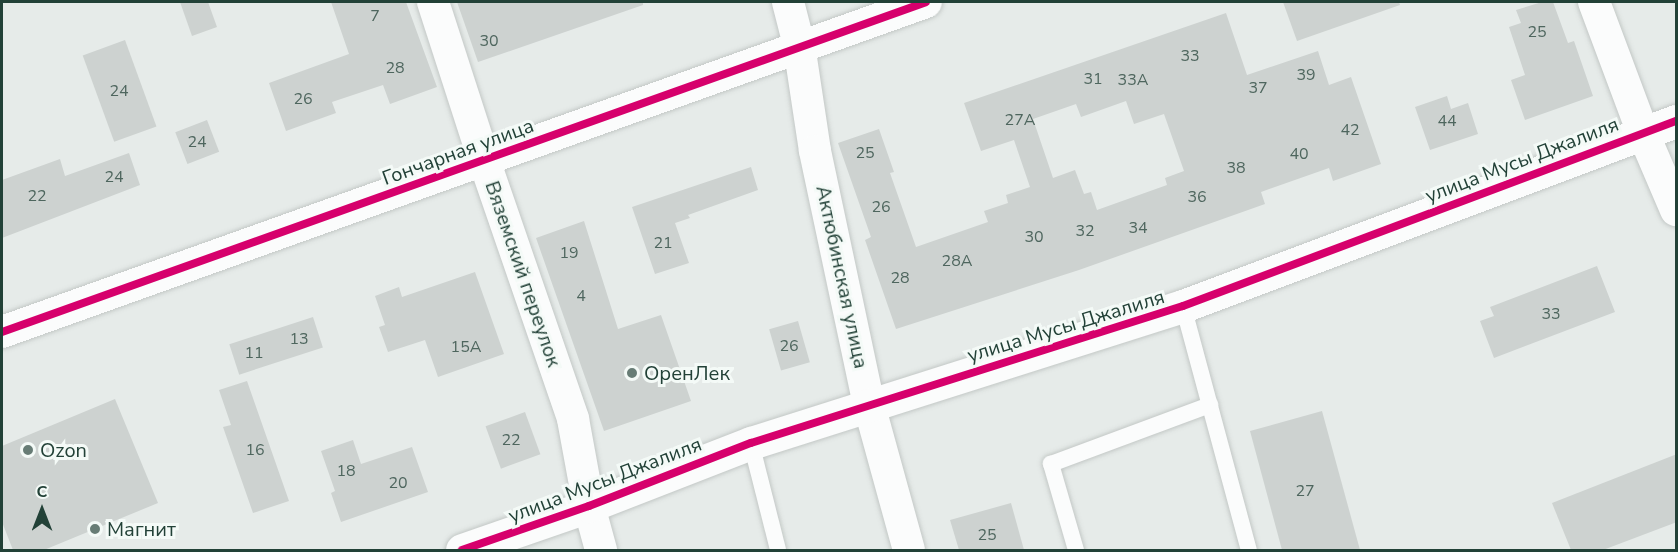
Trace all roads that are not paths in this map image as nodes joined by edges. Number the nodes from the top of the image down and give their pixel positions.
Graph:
1 (434, 2) edge
2 (788, 2) edge
3 (926, 2) edge
4 (1594, 2) edge
5 (799, 45) junction
6 (1677, 121) edge
7 (1643, 133) junction
8 (484, 160) junction
9 (1677, 210) edge
10 (1183, 306) junction
11 (2, 332) edge
12 (869, 405) junction
13 (1210, 405) junction
14 (751, 443) junction
15 (589, 506) junction
16 (462, 550) edge
17 (601, 550) edge
18 (778, 550) edge
19 (909, 550) edge
20 (1076, 550) edge
21 (1249, 550) edge

1 - 8 street, Вяземский переулок
2 - 5 street, Актюбинская улица
3 - 5 street, Гончарная улица
4 - 7 street
5 - 8 street, Гончарная улица
5 - 12 street, Актюбинская улица
6 - 7 street, улица Мусы Джалиля
7 - 9 street
7 - 10 street, улица Мусы Джалиля
8 - 11 street, Гончарная улица
8 - 15 street, Вяземский переулок
10 - 12 street, улица Мусы Джалиля
10 - 13 lane
12 - 14 street, улица Мусы Джалиля
12 - 19 street, Актюбинская улица
13 - 20 lane
13 - 21 lane
14 - 15 street, улица Мусы Джалиля
14 - 18 lane
15 - 16 street, улица Мусы Джалиля
15 - 17 street, Вяземский переулок

